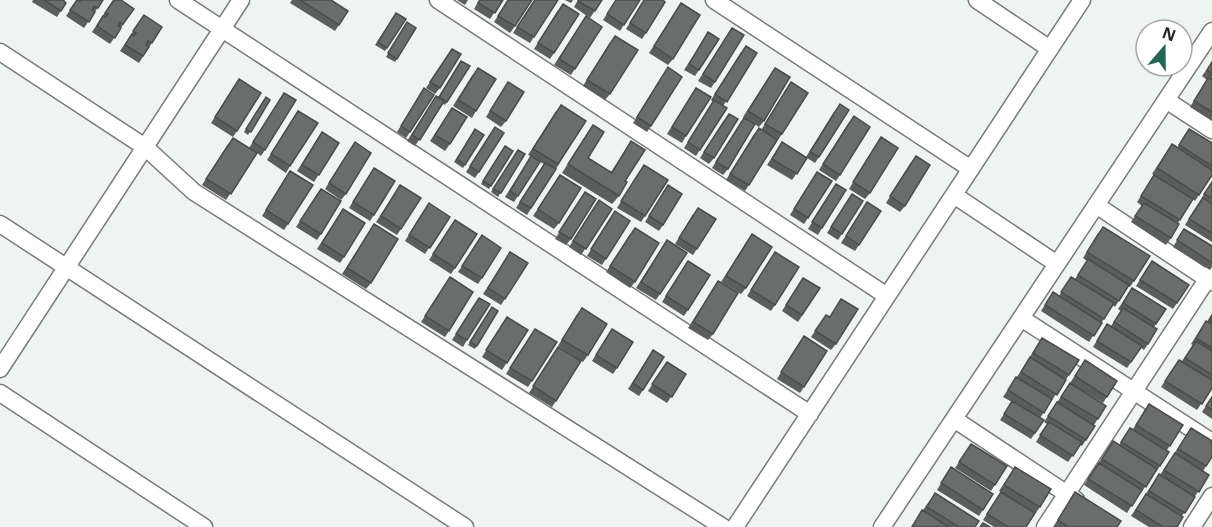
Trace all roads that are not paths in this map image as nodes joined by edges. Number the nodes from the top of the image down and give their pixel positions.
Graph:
1 (177, 0) edge
2 (241, 0) edge
3 (438, 0) edge
4 (714, 0) edge
5 (977, 0) edge
6 (1082, 0) edge
7 (222, 29) junction
8 (1212, 31) edge
9 (1050, 49) junction
10 (0, 52) edge
11 (1166, 100) junction
12 (1212, 130) edge
13 (145, 147) junction
14 (971, 168) junction
15 (954, 195) junction
16 (1096, 205) junction
17 (0, 224) edge
18 (1057, 264) junction
19 (66, 267) junction
20 (1210, 277) edge
21 (887, 296) junction
22 (1021, 318) junction
23 (0, 369) edge
24 (1134, 391) junction
25 (0, 393) edge
26 (810, 414) junction
27 (954, 419) junction
28 (1212, 442) edge
29 (1067, 494) junction
30 (1212, 496) edge
31 (1092, 510) edge
32 (204, 527) edge
33 (465, 527) edge
34 (723, 527) edge
35 (735, 527) edge
36 (882, 527) edge
37 (1045, 527) edge
38 (1192, 527) edge

1 - 7 street
2 - 7 street
3 - 21 street
4 - 14 street
5 - 9 street
6 - 9 street
7 - 13 street
7 - 26 street
8 - 11 street
9 - 14 street
10 - 13 street
11 - 12 street
11 - 16 street
13 - 19 street
13 - 34 street
14 - 15 street
15 - 18 street
15 - 21 street
16 - 18 street
16 - 20 street
17 - 19 street
18 - 22 street
19 - 23 street
19 - 33 street
20 - 24 street
21 - 26 street
22 - 24 street
22 - 27 street
24 - 28 street
24 - 29 street
25 - 32 street
26 - 35 street
27 - 29 street
27 - 36 street
29 - 31 street
29 - 37 street
30 - 38 street

